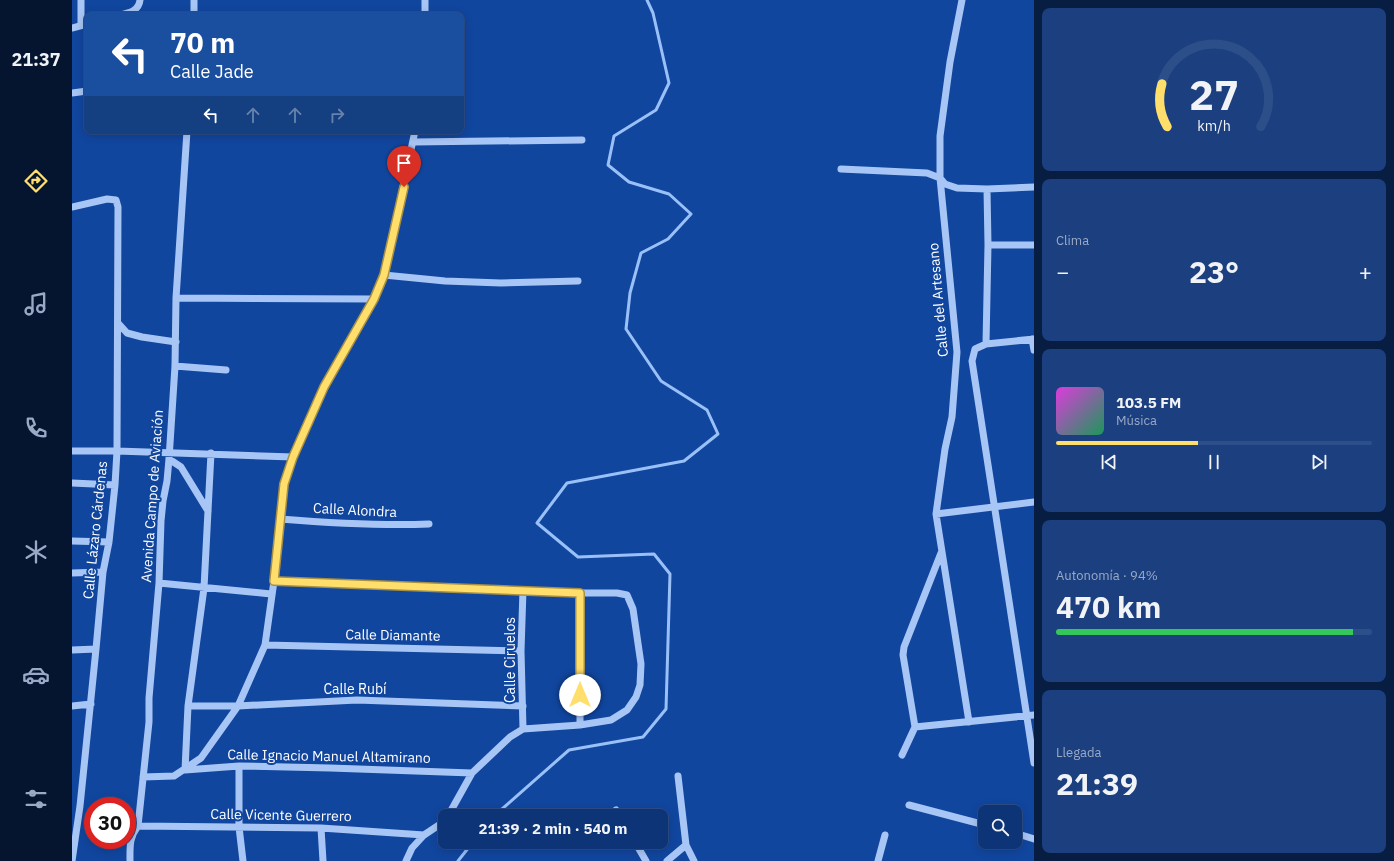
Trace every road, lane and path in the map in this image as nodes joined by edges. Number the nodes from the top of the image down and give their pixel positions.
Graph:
1 (81, 0) edge
2 (194, 0) edge
3 (425, 0) edge
4 (962, 0) edge
5 (140, 1) edge
6 (133, 12) edge
7 (194, 12) edge
8 (426, 12) edge
9 (84, 24) edge
10 (72, 28) edge
11 (84, 91) edge
12 (72, 93) edge
13 (187, 134) edge
14 (414, 134) edge
15 (582, 140) dead end
16 (413, 142) junction
17 (841, 169) dead end
18 (940, 178) junction
19 (1034, 187) edge
20 (988, 189) junction
21 (72, 207) edge
22 (988, 245) junction
23 (1034, 245) edge
24 (384, 275) junction
25 (578, 281) dead end
26 (176, 298) junction
27 (374, 299) junction
28 (118, 323) junction
29 (1033, 339) edge
30 (176, 342) junction
31 (986, 344) junction
32 (1034, 350) edge
33 (175, 366) junction
34 (226, 370) dead end
35 (117, 450) junction
36 (72, 451) edge
37 (211, 453) junction
38 (169, 456) junction
39 (293, 457) junction
40 (72, 483) edge
41 (115, 485) junction
42 (1034, 502) edge
43 (995, 508) junction
44 (208, 512) junction
45 (936, 514) junction
46 (280, 519) junction
47 (429, 524) dead end
48 (72, 540) edge
49 (109, 542) junction
50 (942, 552) junction
51 (103, 572) junction
52 (72, 573) edge
53 (274, 581) junction
54 (159, 584) junction
55 (204, 588) junction
56 (523, 590) junction
57 (580, 593) junction
58 (271, 594) junction
59 (265, 644) junction
60 (96, 649) junction
61 (72, 650) edge
62 (521, 651) junction
63 (91, 704) junction
64 (72, 706) edge
65 (188, 706) junction
66 (238, 706) junction
67 (523, 706) junction
68 (1030, 715) edge
69 (969, 722) junction
70 (580, 725) junction
71 (915, 727) junction
72 (523, 729) junction
73 (902, 755) dead end
74 (1034, 763) edge
75 (239, 766) junction
76 (185, 770) junction
77 (472, 773) junction
78 (678, 776) dead end
79 (143, 778) junction
80 (909, 805) dead end
81 (452, 809) edge
82 (978, 823) edge
83 (438, 825) edge
84 (138, 826) junction
85 (239, 827) junction
86 (321, 828) junction
87 (424, 834) junction
88 (885, 835) dead end
89 (1022, 835) edge
90 (1034, 838) edge
91 (686, 845) junction
92 (639, 849) edge
93 (72, 861) edge
94 (130, 861) edge
95 (243, 861) edge
96 (323, 861) edge
97 (406, 861) edge
98 (646, 861) edge
99 (667, 861) edge
100 (694, 861) edge
101 (878, 861) edge

1 - 9 street
2 - 7 street
3 - 8 street
4 - 18 street, Calle del Artesano
5 - 6 street
9 - 10 street
11 - 12 street
13 - 26 street, Avenida Campo de Aviación
14 - 16 street
15 - 16 street
16 - 24 street
17 - 18 street
18 - 20 street
18 - 45 street, Calle del Artesano
19 - 20 street
20 - 22 street
21 - 28 street, Calle Lázaro Cárdenas
22 - 23 street
22 - 31 street
24 - 25 street
24 - 27 street
26 - 27 street
26 - 30 street, Avenida Campo de Aviación
27 - 39 street
28 - 30 street
28 - 35 street, Calle Lázaro Cárdenas
29 - 31 street
29 - 32 street
30 - 33 street, Avenida Campo de Aviación
31 - 43 street
33 - 34 street
33 - 38 street, Avenida Campo de Aviación
35 - 36 street
35 - 38 street
35 - 41 street, Calle Lázaro Cárdenas
37 - 38 street
37 - 39 street
37 - 44 street
38 - 44 street
38 - 54 street, Avenida Campo de Aviación
39 - 46 street
40 - 41 street
41 - 49 street, Calle Lázaro Cárdenas
42 - 43 street
43 - 45 street
43 - 68 street
44 - 55 street
45 - 50 street, Calle del Artesano
46 - 47 street, Calle Alondra
46 - 53 street
48 - 49 street
49 - 51 street, Calle Lázaro Cárdenas
50 - 69 street, Calle del Artesano
50 - 71 street
51 - 52 street
51 - 60 street, Calle Lázaro Cárdenas
53 - 56 street
53 - 58 street
54 - 55 street
54 - 79 street, Avenida Campo de Aviación
55 - 58 street
55 - 65 street
56 - 57 street
56 - 62 street, Calle Ciruelos
57 - 70 street
57 - 70 street
58 - 59 street
59 - 62 street, Calle Diamante
59 - 66 street
60 - 61 street
60 - 63 street, Calle Lázaro Cárdenas
62 - 67 street, Calle Ciruelos
63 - 64 street
63 - 93 street, Calle Lázaro Cárdenas
65 - 66 street, Calle Rubí
65 - 76 street
66 - 67 street, Calle Rubí
66 - 76 street
67 - 72 street, Calle Ciruelos
68 - 69 street
68 - 74 street
69 - 71 street
70 - 72 street
71 - 73 street
72 - 77 street
75 - 76 street, Calle Ignacio Manuel Altamirano
75 - 77 street, Calle Ignacio Manuel Altamirano
75 - 85 street
76 - 79 street
77 - 81 street
78 - 91 street
79 - 84 street, Avenida Campo de Aviación
80 - 82 street
83 - 87 street
84 - 85 street, Calle Vicente Guerrero
84 - 94 street, Avenida Campo de Aviación
85 - 86 street, Calle Vicente Guerrero
85 - 95 street
86 - 87 street, Calle Vicente Guerrero
86 - 96 street
87 - 97 street
88 - 101 street
89 - 90 street
91 - 99 street
91 - 100 street
92 - 98 street

